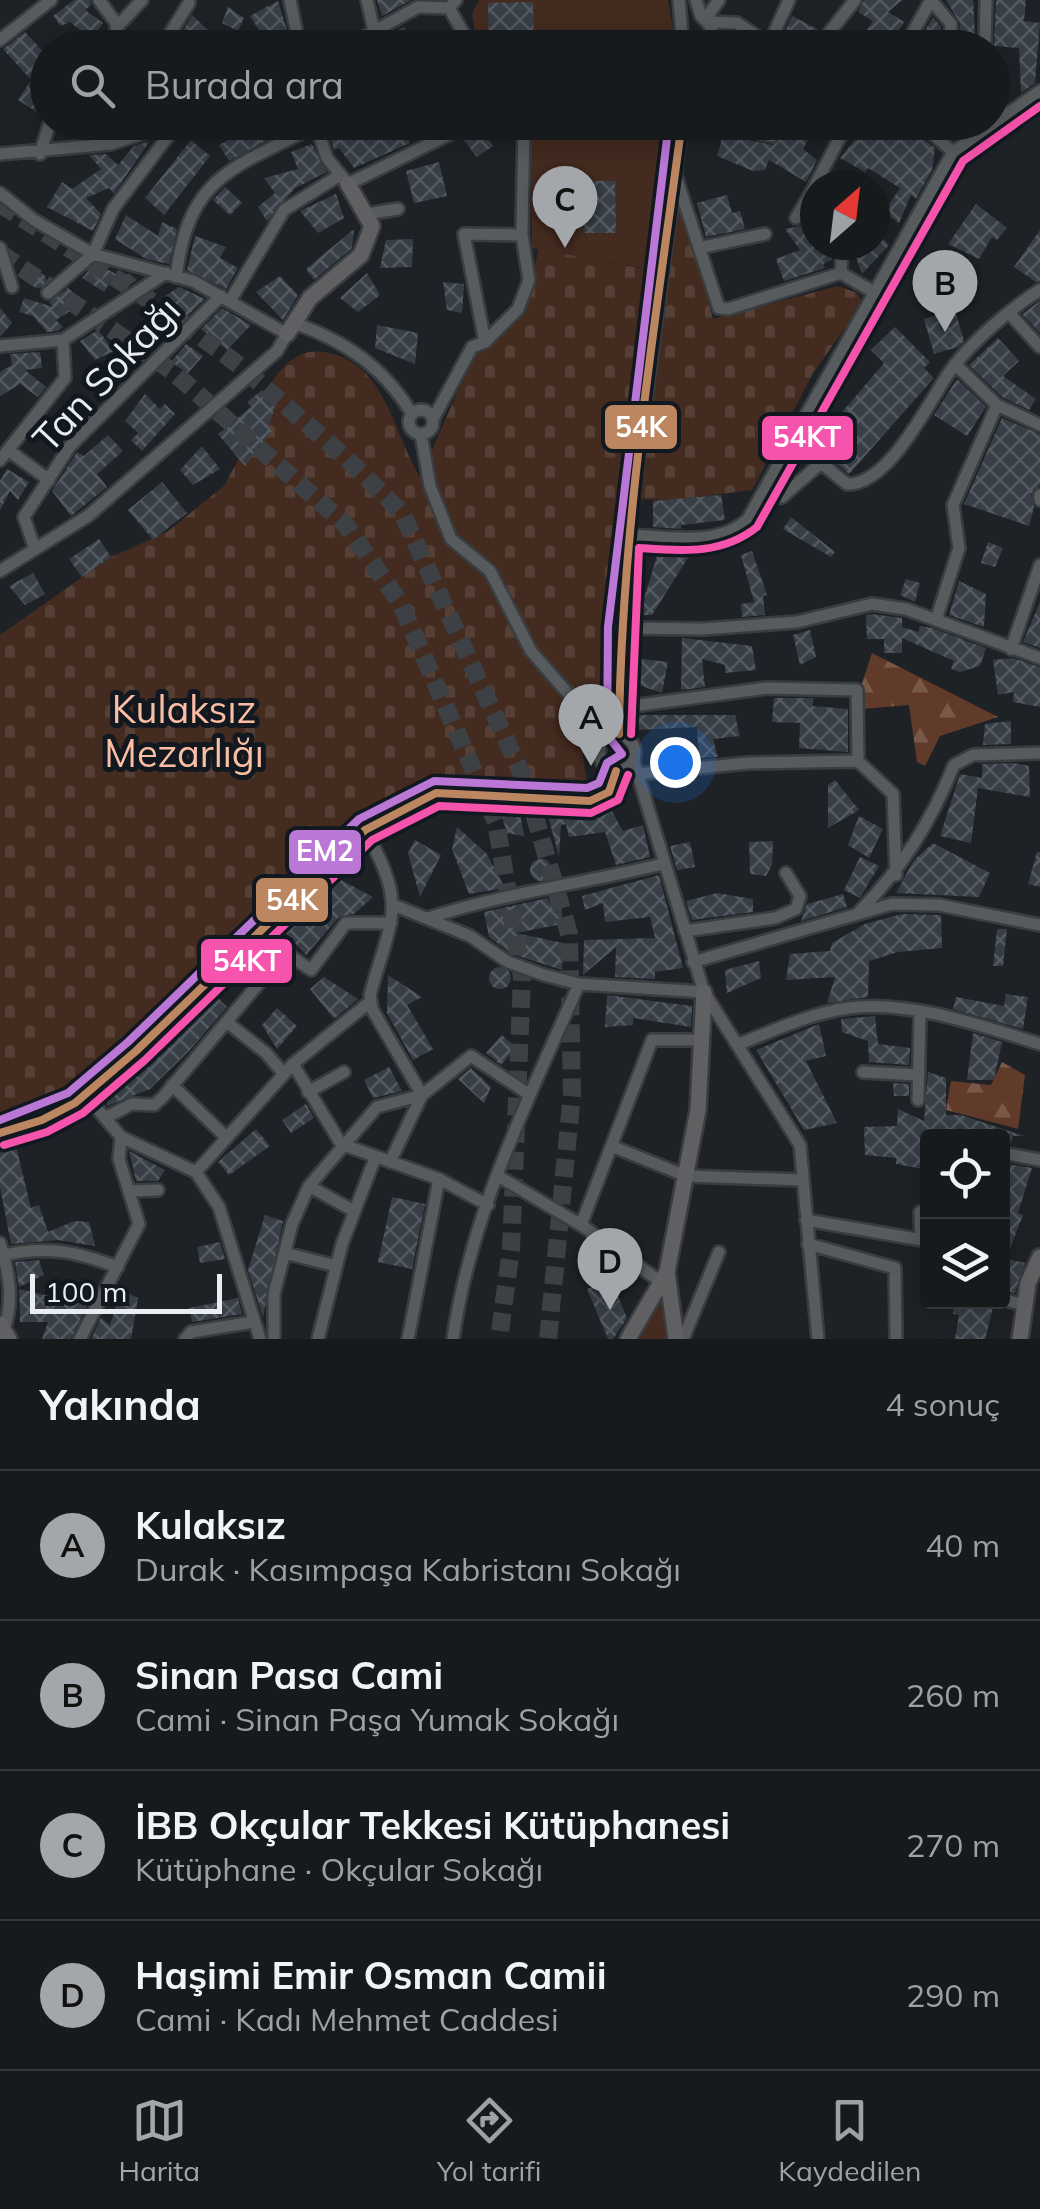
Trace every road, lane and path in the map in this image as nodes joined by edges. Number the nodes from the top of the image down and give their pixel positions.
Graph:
1 (50, 0) edge
2 (99, 0) edge
3 (142, 0) edge
4 (290, 0) edge
5 (367, 0) edge
6 (679, 0) edge
7 (696, 0) edge
8 (719, 0) edge
9 (789, 0) edge
10 (855, 0) edge
11 (986, 0) edge
12 (189, 4) dead end
13 (443, 4) edge
14 (705, 19) junction
15 (681, 26) junction
16 (116, 28) joint
17 (172, 30) edge
18 (296, 30) edge
19 (374, 30) edge
20 (378, 30) edge
21 (457, 30) edge
22 (682, 30) edge
23 (711, 30) edge
24 (751, 30) edge
25 (778, 30) edge
26 (831, 30) edge
27 (914, 30) edge
28 (951, 30) edge
29 (985, 30) edge
30 (0, 40) edge
31 (1040, 74) edge
32 (1038, 92) edge
33 (1010, 112) edge
34 (44, 140) edge
35 (123, 140) edge
36 (165, 140) edge
37 (285, 140) edge
38 (322, 140) edge
39 (436, 140) edge
40 (524, 140) edge
41 (680, 140) edge
42 (839, 140) edge
43 (940, 140) edge
44 (969, 140) edge
45 (952, 152) junction
46 (0, 154) edge
47 (40, 154) junction
48 (823, 170) edge
49 (675, 173) junction
50 (344, 180) junction
51 (4, 196) edge
52 (398, 209) dead end
53 (0, 214) edge
54 (366, 214) junction
55 (800, 214) edge
56 (796, 218) dead end
57 (765, 234) dead end
58 (522, 235) junction
59 (0, 248) edge
60 (699, 248) junction
61 (93, 254) junction
62 (841, 260) edge
63 (841, 273) junction
64 (171, 275) junction
65 (12, 287) dead end
66 (1040, 290) edge
67 (48, 293) dead end
68 (876, 294) junction
69 (226, 299) junction
70 (1010, 314) junction
71 (291, 328) junction
72 (63, 340) junction
73 (485, 342) junction
74 (0, 346) edge
75 (1040, 348) edge
76 (955, 364) junction
77 (997, 405) junction
78 (412, 414) junction
79 (433, 419) junction
80 (1040, 425) edge
81 (421, 434) junction
82 (4, 455) edge
83 (49, 480) junction
84 (762, 498) junction
85 (628, 535) junction
86 (35, 549) junction
87 (1040, 565) edge
88 (0, 571) edge
89 (1038, 581) edge
90 (936, 620) junction
91 (620, 628) junction
92 (1011, 649) junction
93 (1040, 658) edge
94 (617, 708) junction
95 (615, 735) junction
96 (1040, 753) edge
97 (858, 761) junction
98 (636, 768) junction
99 (616, 771) junction
100 (365, 830) junction
101 (663, 864) junction
102 (786, 873) dead end
103 (896, 874) junction
104 (396, 906) junction
105 (858, 914) junction
106 (428, 918) junction
107 (391, 923) junction
108 (1040, 925) edge
109 (684, 930) junction
110 (693, 962) junction
111 (579, 984) junction
112 (704, 992) junction
113 (371, 1001) junction
114 (920, 1013) junction
115 (722, 1021) junction
116 (228, 1023) junction
117 (702, 1034) junction
118 (1040, 1044) edge
119 (737, 1045) junction
120 (293, 1064) junction
121 (344, 1072) dead end
122 (863, 1072) dead end
123 (284, 1074) junction
124 (918, 1075) junction
125 (172, 1085) junction
126 (308, 1092) junction
127 (86, 1094) junction
128 (422, 1095) junction
129 (530, 1095) junction
130 (918, 1100) dead end
131 (105, 1118) junction
132 (0, 1133) edge
133 (121, 1137) junction
134 (227, 1138) junction
135 (341, 1144) junction
136 (614, 1147) junction
137 (1010, 1154) edge
138 (375, 1158) junction
139 (1040, 1160) edge
140 (390, 1162) junction
141 (196, 1172) junction
142 (498, 1176) junction
143 (686, 1176) junction
144 (439, 1179) junction
145 (802, 1180) junction
146 (308, 1186) junction
147 (158, 1190) dead end
148 (129, 1191) junction
149 (488, 1204) junction
150 (354, 1212) junction
151 (806, 1220) junction
152 (581, 1225) junction
153 (920, 1240) edge
154 (808, 1244) junction
155 (2, 1249) edge
156 (719, 1252) dead end
157 (285, 1253) junction
158 (1040, 1257) edge
159 (336, 1266) junction
160 (118, 1267) junction
161 (664, 1277) junction
162 (1010, 1301) edge
163 (1024, 1305) junction
164 (253, 1322) junction
165 (4, 1331) edge
166 (80, 1339) edge
167 (185, 1339) edge
168 (260, 1339) edge
169 (274, 1339) edge
170 (318, 1339) edge
171 (408, 1339) edge
172 (454, 1339) edge
173 (628, 1339) edge
174 (680, 1339) edge
175 (818, 1339) edge
176 (896, 1339) edge
177 (1020, 1339) edge

1 - 30 street
2 - 16 street
3 - 16 street
4 - 18 street
5 - 19 street
6 - 15 street
7 - 14 street
8 - 14 street
9 - 25 street
10 - 26 street
11 - 29 street
12 - 17 street
13 - 20 street
13 - 21 street
14 - 15 street
14 - 23 street
14 - 24 street
15 - 22 street
27 - 28 street
31 - 32 street
32 - 33 street
34 - 47 street
35 - 47 street
36 - 61 street
37 - 64 street
38 - 50 street
39 - 50 street, Tan Sokağı
40 - 58 street
41 - 49 street
42 - 48 street
43 - 45 street
44 - 45 street
45 - 68 street
46 - 47 street
49 - 60 street
49 - 85 street
50 - 54 street
50 - 69 street, Tan Sokağı
51 - 53 street
51 - 61 street
52 - 54 street
54 - 71 street
55 - 56 street
57 - 60 street
58 - 73 street
58 - 73 street
59 - 65 street
60 - 63 street
61 - 64 street
61 - 67 street
62 - 63 street
63 - 68 street
64 - 69 street
64 - 72 street
66 - 70 street
68 - 84 street
69 - 71 street
69 - 83 street, Tan Sokağı
70 - 75 street
70 - 76 street
71 - 78 street
71 - 86 street
72 - 74 street
72 - 82 street
73 - 79 street
76 - 77 street
76 - 84 street
77 - 80 street
77 - 90 street
78 - 79 street
78 - 81 street
79 - 81 street
81 - 95 street
82 - 83 street
83 - 86 street, Tan Sokağı
84 - 85 street
85 - 91 street
86 - 88 street
87 - 89 street
89 - 92 street
90 - 91 street
90 - 92 street
91 - 94 street
92 - 93 street
94 - 95 street
94 - 97 street
95 - 98 street
95 - 99 street
96 - 103 street
97 - 98 street
97 - 103 street
98 - 99 street
98 - 101 street
99 - 100 street
100 - 104 street
100 - 127 street
101 - 106 street
101 - 109 street
102 - 109 street
103 - 105 street
104 - 106 street
104 - 107 street
105 - 108 street
105 - 110 street
106 - 111 street
107 - 113 street
107 - 116 street
109 - 110 street
110 - 112 street
111 - 112 street
111 - 129 street
112 - 115 street
112 - 117 street
113 - 120 street
113 - 128 street
114 - 118 street
114 - 119 street
114 - 124 street
115 - 117 street
115 - 119 street
116 - 123 street
116 - 125 street
117 - 136 street
117 - 143 street
119 - 145 street
120 - 123 street
120 - 126 street
121 - 126 street
122 - 124 street
123 - 134 street
124 - 130 street
125 - 131 street
125 - 134 street
126 - 135 street
127 - 131 street
127 - 132 street
128 - 129 street
128 - 135 street
128 - 140 street
129 - 142 street
131 - 133 street
133 - 141 street
133 - 148 street
134 - 141 street
135 - 138 street
135 - 146 street
136 - 143 street
136 - 152 street
137 - 139 street
138 - 140 street
138 - 150 street
140 - 144 street
141 - 164 street
142 - 149 street
142 - 152 street
143 - 145 street
143 - 161 street
144 - 149 street
144 - 171 street
145 - 151 street
146 - 150 street
146 - 157 street
147 - 148 street
148 - 160 street
149 - 172 street
150 - 159 street
151 - 153 street
151 - 154 street
152 - 161 street
154 - 175 street
154 - 176 street
155 - 160 street
155 - 165 street
156 - 174 street
157 - 159 street
157 - 169 street
158 - 163 street
159 - 170 street
160 - 166 street
161 - 173 street
161 - 174 street
162 - 163 street
163 - 177 street
164 - 167 street
164 - 168 street

